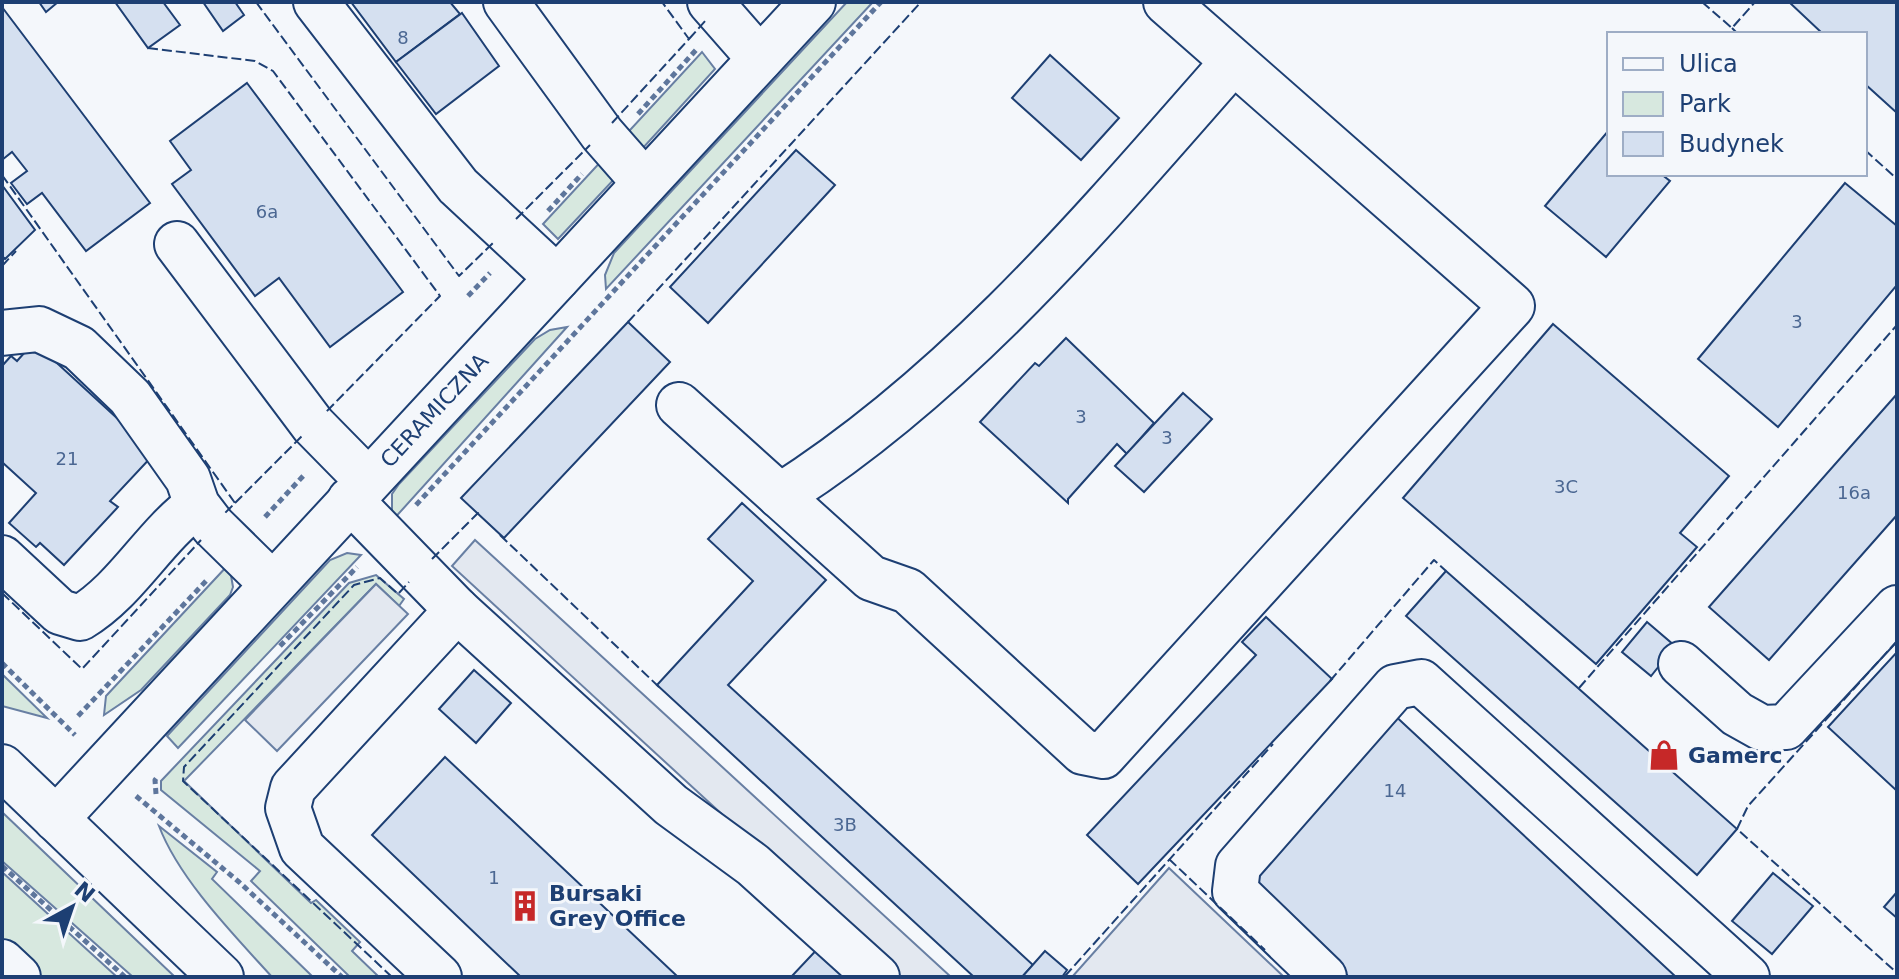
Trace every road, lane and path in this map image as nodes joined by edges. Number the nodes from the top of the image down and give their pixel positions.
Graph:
1 (316, 2) edge
2 (506, 2) edge
3 (710, 2) edge
4 (813, 2) edge
5 (881, 2) edge
6 (1166, 2) edge
7 (760, 59) junction
8 (1233, 62) junction
9 (645, 183) junction
10 (177, 244) dead end
11 (557, 278) junction
12 (2, 333) edge
13 (679, 405) dead end
14 (359, 491) junction
15 (780, 496) junction
16 (197, 505) junction
17 (386, 538) junction
18 (2, 558) edge
19 (272, 584) junction
20 (1897, 608) edge
21 (457, 610) junction
22 (271, 655) dead end
23 (2, 663) edge
24 (1681, 664) dead end
25 (106, 765) junction
26 (2, 767) edge
27 (163, 771) dead end
28 (156, 794) dead end
29 (56, 819) junction
30 (2, 866) edge
31 (2, 962) edge
32 (18, 977) edge
33 (125, 977) edge
34 (221, 977) edge
35 (342, 977) edge
36 (439, 977) edge
37 (877, 977) edge
38 (1324, 977) edge
39 (1747, 977) edge

1 - 11 street
2 - 9 street
3 - 7 street
4 - 7 street, CERAMICZNA
5 - 17 path
6 - 8 street
7 - 9 street, CERAMICZNA
8 - 15 street
8 - 15 street
9 - 11 street, CERAMICZNA
10 - 14 street
11 - 14 street, CERAMICZNA
12 - 16 street
13 - 15 street
14 - 17 street
14 - 19 street, CERAMICZNA
16 - 18 street
16 - 19 street
17 - 21 street
17 - 22 path
19 - 25 street, CERAMICZNA
20 - 24 street
21 - 36 street
21 - 37 street
23 - 25 path
25 - 29 street, CERAMICZNA
25 - 35 path
26 - 29 street
27 - 28 path
29 - 34 street
30 - 33 path
31 - 32 street
38 - 39 street

